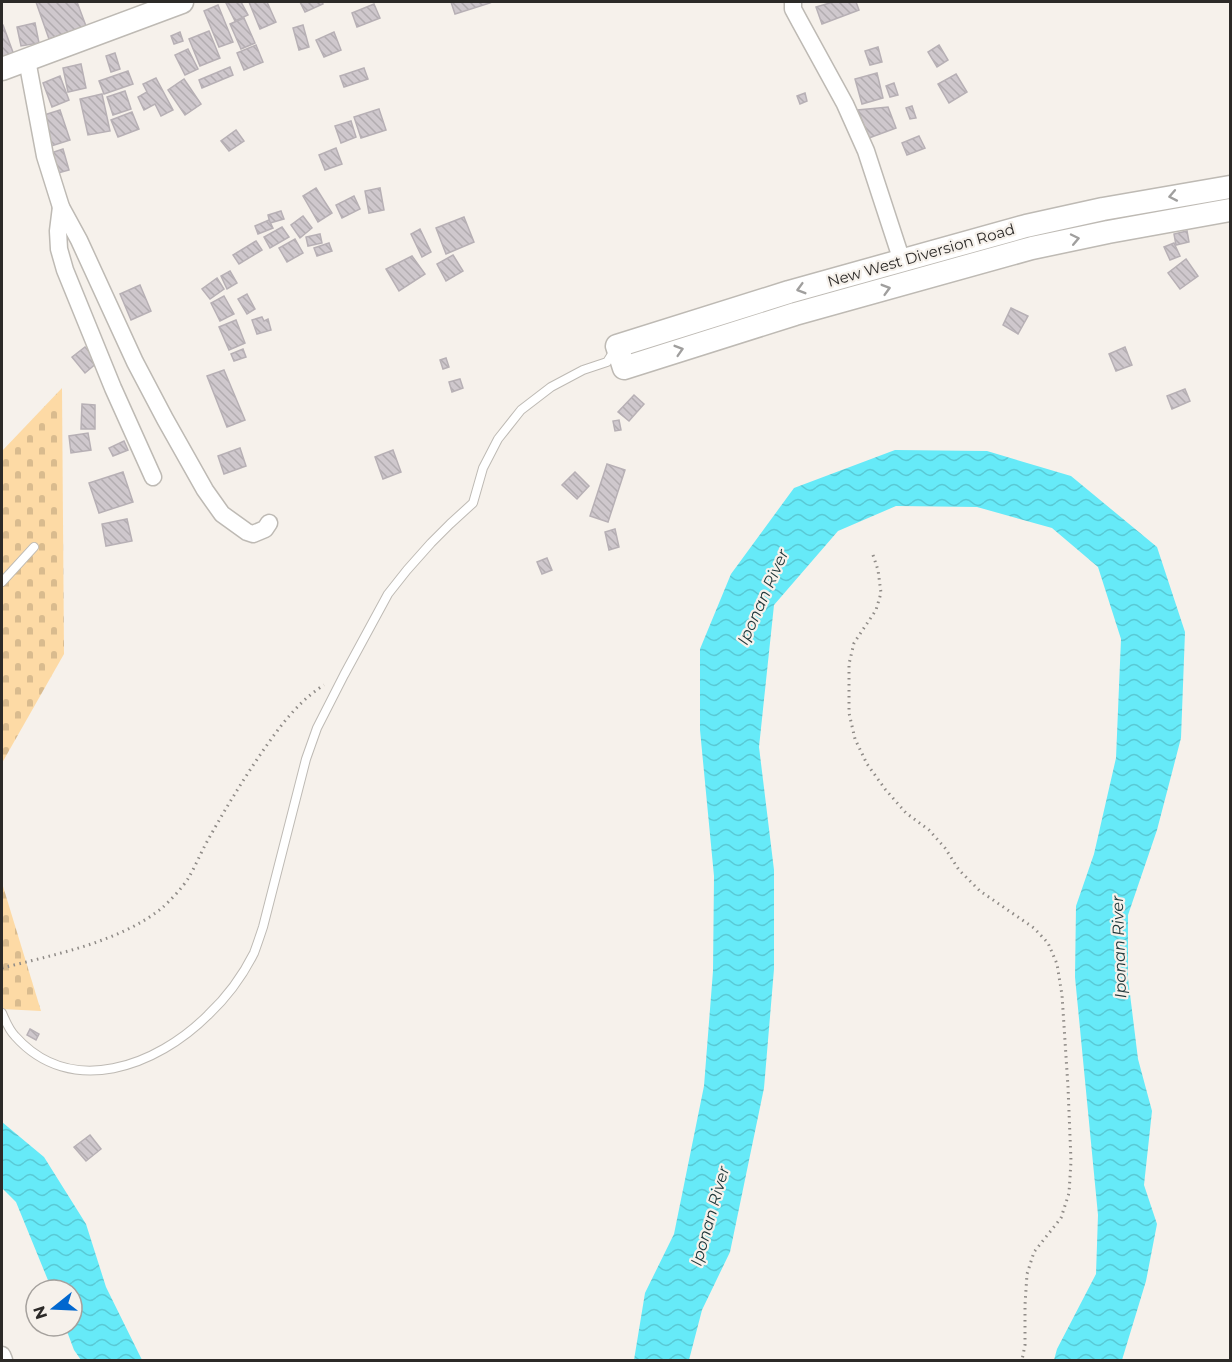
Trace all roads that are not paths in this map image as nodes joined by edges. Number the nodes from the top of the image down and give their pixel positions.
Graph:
1 (182, 2) edge
2 (793, 2) edge
3 (27, 60) junction
4 (2, 69) edge
5 (1230, 187) edge
6 (61, 207) junction
7 (1230, 210) edge
8 (902, 261) junction
9 (616, 359) junction
10 (153, 477) dead end
11 (269, 523) dead end
12 (34, 547) dead end
13 (2, 582) edge
14 (2, 1016) edge
15 (2, 1355) edge
16 (4, 1360) edge

1 - 3 street
2 - 8 street
3 - 4 street
3 - 6 street
5 -> 8 street, New West Diversion Road
6 - 10 street
6 - 11 street
9 -> 7 street, New West Diversion Road
8 -> 9 street, New West Diversion Road
9 - 14 lane
12 - 13 lane
15 - 16 street

